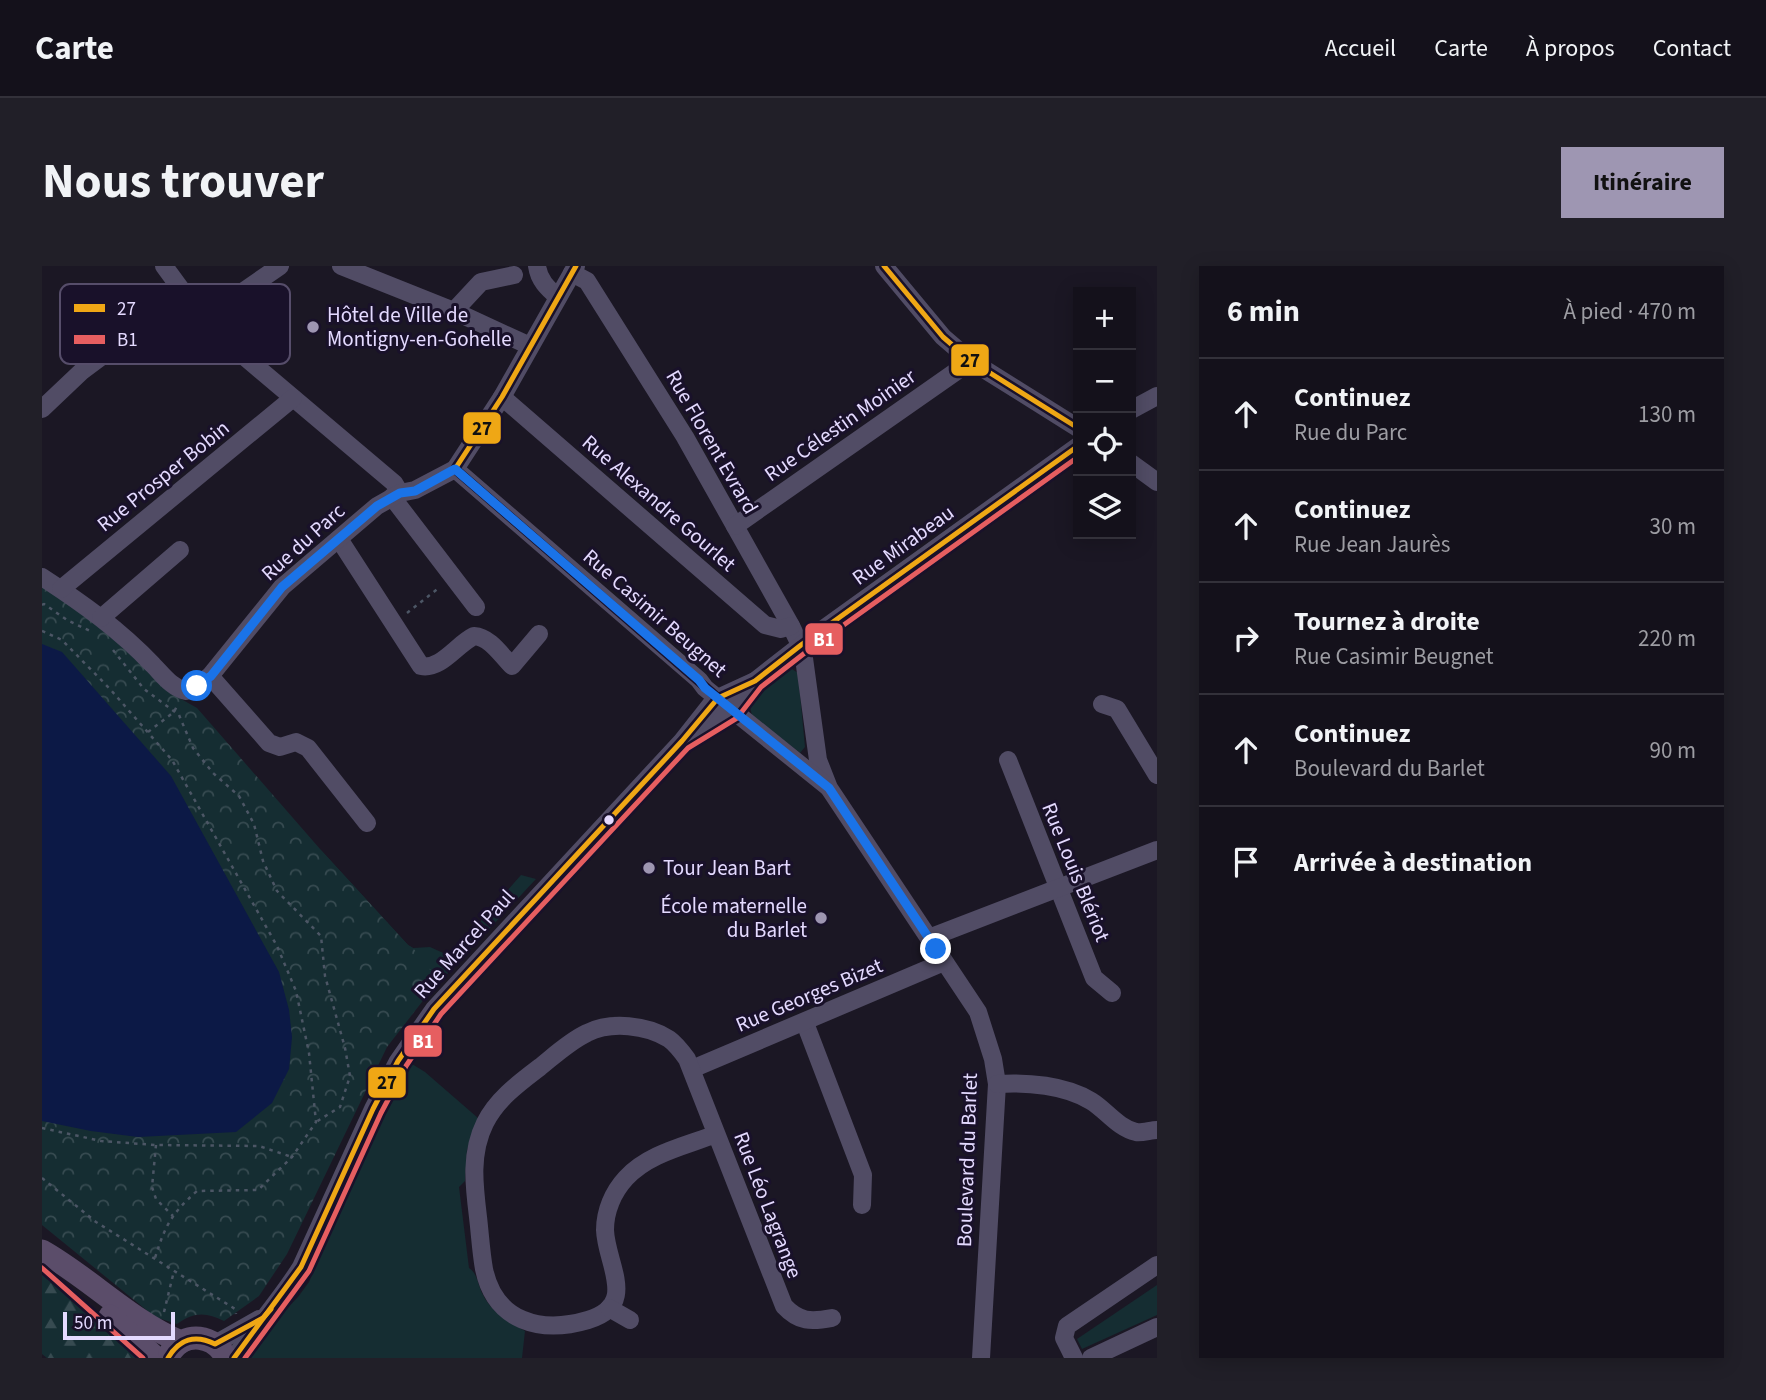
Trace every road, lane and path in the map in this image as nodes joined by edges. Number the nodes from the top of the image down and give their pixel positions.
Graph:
1 (164, 266) edge
2 (280, 266) edge
3 (341, 266) edge
4 (537, 266) edge
5 (884, 266) edge
6 (574, 269) edge
7 (514, 275) dead end
8 (176, 284) edge
9 (254, 284) edge
10 (558, 296) junction
11 (454, 312) junction
12 (530, 346) junction
13 (971, 361) junction
14 (91, 364) edge
15 (253, 364) edge
16 (1157, 396) edge
17 (502, 397) junction
18 (293, 398) junction
19 (1136, 407) edge
20 (42, 409) edge
21 (1073, 425) edge
22 (1073, 450) edge
23 (1136, 467) edge
24 (455, 469) junction
25 (1157, 482) edge
26 (396, 495) junction
27 (735, 526) junction
28 (339, 539) junction
29 (180, 550) dead end
30 (42, 577) edge
31 (453, 578) junction
32 (61, 589) junction
33 (42, 605) edge
34 (476, 607) dead end
35 (394, 624) junction
36 (99, 626) junction
37 (791, 626) junction
38 (42, 631) edge
39 (539, 634) dead end
40 (801, 645) junction
41 (112, 649) dead end
42 (211, 676) junction
43 (755, 681) junction
44 (186, 691) junction
45 (718, 698) junction
46 (1102, 704) dead end
47 (732, 711) junction
48 (174, 712) junction
49 (148, 732) junction
50 (682, 741) junction
51 (1008, 760) dead end
52 (812, 765) junction
53 (1157, 775) edge
54 (829, 788) joint
55 (368, 822) dead end
56 (1157, 850) edge
57 (1058, 888) junction
58 (929, 938) junction
59 (944, 962) junction
60 (1112, 993) dead end
61 (805, 1023) junction
62 (692, 1069) junction
63 (997, 1084) junction
64 (316, 1122) junction
65 (42, 1128) edge
66 (1157, 1130) edge
67 (716, 1134) junction
68 (156, 1145) junction
69 (292, 1157) junction
70 (42, 1178) edge
71 (862, 1205) dead end
72 (173, 1216) junction
73 (42, 1254) edge
74 (155, 1258) junction
75 (1157, 1265) edge
76 (174, 1270) junction
77 (609, 1308) junction
78 (262, 1318) junction
79 (832, 1318) dead end
80 (630, 1320) dead end
81 (1157, 1327) edge
82 (242, 1328) junction
83 (154, 1329) junction
84 (174, 1350) edge
85 (221, 1351) edge
86 (156, 1358) edge
87 (234, 1358) edge
88 (981, 1358) edge
89 (1074, 1358) edge
90 (1091, 1358) edge

1 - 8 street
2 - 9 street
3 - 11 street
4 - 10 street
5 - 13 street
6 - 10 street
6 - 27 street, Rue Florent Evrard
7 - 11 street
10 - 12 street
11 - 12 street
12 - 17 street
13 - 21 street
13 - 27 street, Rue Célestin Moinier
14 - 20 street
15 - 18 street
16 - 19 street
17 - 24 street
17 - 37 street, Rue Alexandre Gourlet
18 - 26 street
18 - 32 street, Rue Prosper Bobin
22 - 40 street, Rue Mirabeau
23 - 25 street
24 - 26 street, Rue du Parc
24 - 45 street, Rue Casimir Beugnet
26 - 28 street, Rue du Parc
26 - 31 street
27 - 37 street, Rue Florent Evrard
28 - 35 street
28 - 42 street, Rue du Parc
29 - 36 street
30 - 32 street
31 - 34 street
31 - 35 path
32 - 36 street
33 - 36 path
35 - 39 street
36 - 44 street
37 - 40 street, Rue Florent Evrard
38 - 49 path
40 - 43 street, Rue Mirabeau
40 - 52 street
41 - 48 path
42 - 44 street, Rue du Parc
42 - 55 street
43 - 45 street, Rue Mirabeau
43 - 47 street, Rue Mirabeau
44 - 48 path
45 - 47 street, Rue Casimir Beugnet
45 - 50 street, Rue Marcel Paul
46 - 53 street
47 - 50 street, Rue Marcel Paul
47 - 52 street, Rue Casimir Beugnet
48 - 49 path
48 - 64 path
49 - 64 path
50 - 78 street, Rue Marcel Paul
51 - 57 street, Rue Louis Blériot
52 - 54 street, Rue Casimir Beugnet
54 - 58 street, Boulevard du Barlet
56 - 57 street
57 - 58 street
57 - 60 street, Rue Louis Blériot
58 - 59 street, Boulevard du Barlet
59 - 61 street, Rue Georges Bizet
59 - 63 street, Boulevard du Barlet
61 - 62 street, Rue Georges Bizet
61 - 71 street
62 - 67 street, Rue Léo Lagrange
62 - 77 street, Rue Léo Lagrange
63 - 66 street
63 - 88 street, Boulevard du Barlet
64 - 69 path
65 - 68 path
67 - 77 street
67 - 79 street, Rue Léo Lagrange
68 - 69 path
68 - 72 path
69 - 72 path
70 - 74 path
72 - 74 path
73 - 83 main road
73 - 86 main road
74 - 76 path
75 - 89 street
76 - 82 path
76 - 83 path
77 - 80 street
78 - 82 street, Rue Marcel Paul
78 - 87 street, Rue Marcel Paul
81 - 90 street
82 - 85 street, Rue Marcel Paul
83 - 84 main road
84 - 85 main road

